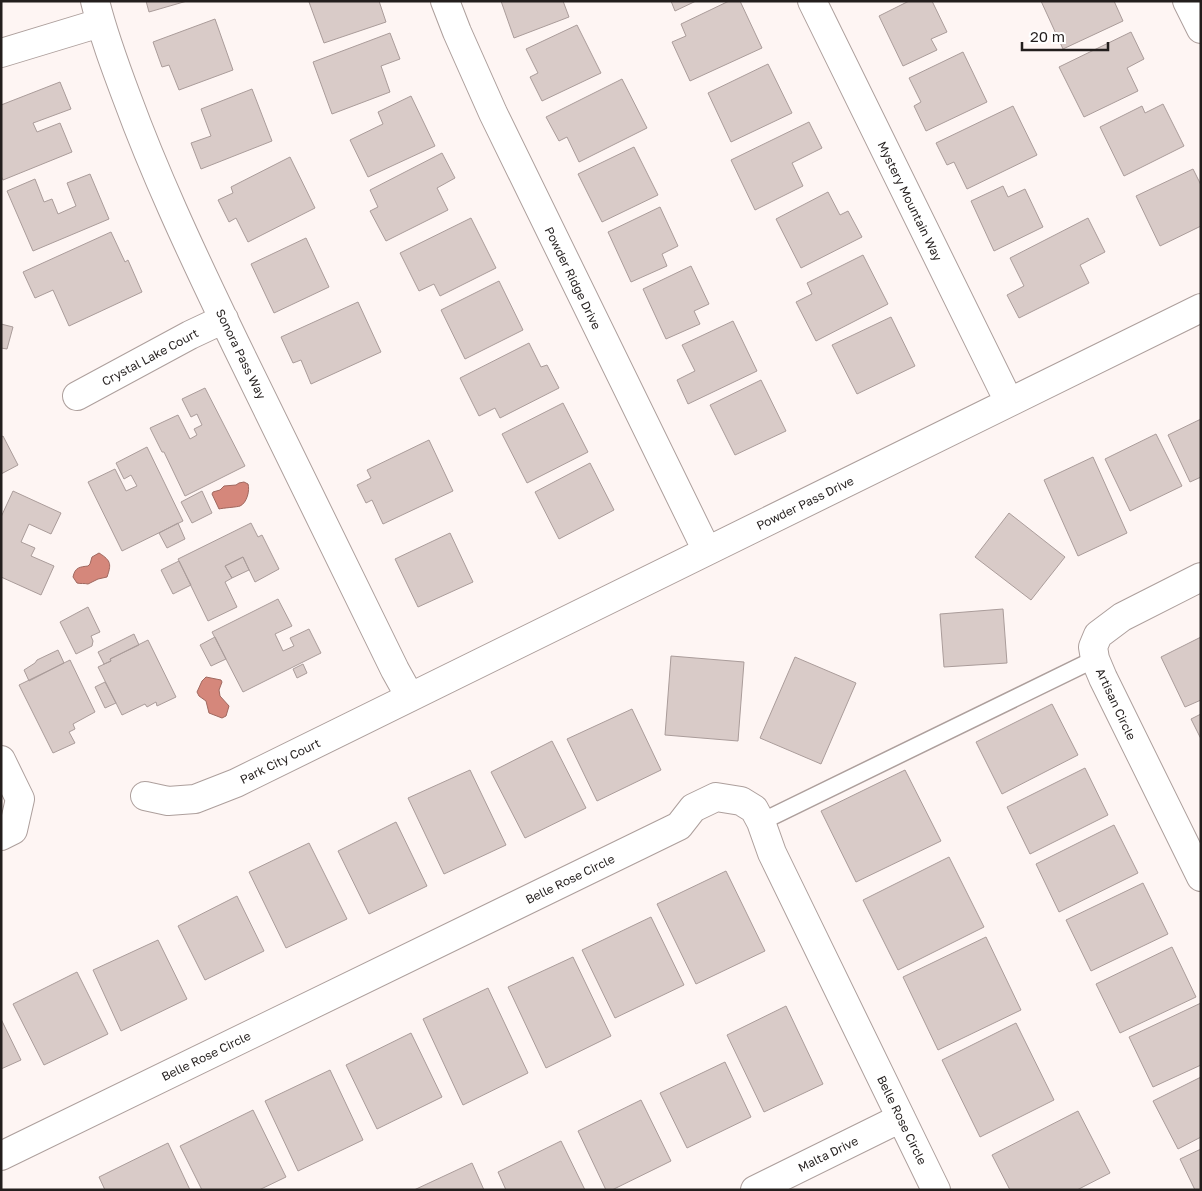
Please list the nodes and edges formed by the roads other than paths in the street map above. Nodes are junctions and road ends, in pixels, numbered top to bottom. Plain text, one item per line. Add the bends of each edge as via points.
1 (445, 1) edge
2 (812, 1) edge
3 (1187, 1) edge
4 (98, 12) edge
5 (1201, 29) edge
6 (1, 52) edge
7 (1201, 308) edge
8 (224, 319) junction
9 (77, 396) dead end
10 (1009, 402) junction
11 (708, 551) junction
12 (1201, 577) edge
13 (1095, 658) junction
14 (410, 697) junction
15 (1, 760) edge
16 (145, 796) dead end
17 (761, 822) junction
18 (1, 836) edge
19 (1201, 877) edge
20 (901, 1118) junction
21 (1, 1156) edge
22 (755, 1190) edge
23 (936, 1190) edge

1 - 11 street, Powder Ridge Drive via 493,113
2 - 10 street, Mystery Mountain Way
3 - 5 street
4 - 6 street
4 - 8 street, Sonora Pass Way via 144,146
7 - 10 street, Powder Pass Drive
8 - 9 street, Crystal Lake Court
8 - 14 street, Sonora Pass Way
10 - 11 street, Powder Pass Drive
11 - 14 street, Powder Pass Drive
12 - 13 street, Artisan Circle via 1122,617 1098,635 1093,647
13 - 17 lane
13 - 19 street, Artisan Circle
14 - 16 street, Park City Court via 236,783 195,798 168,801
15 - 18 street via 20,799 13,830
17 - 20 street, Belle Rose Circle via 772,853
17 - 21 street, Belle Rose Circle via 754,809 741,801 716,797 693,808 679,826
20 - 22 street, Malta Drive
20 - 23 street, Belle Rose Circle

